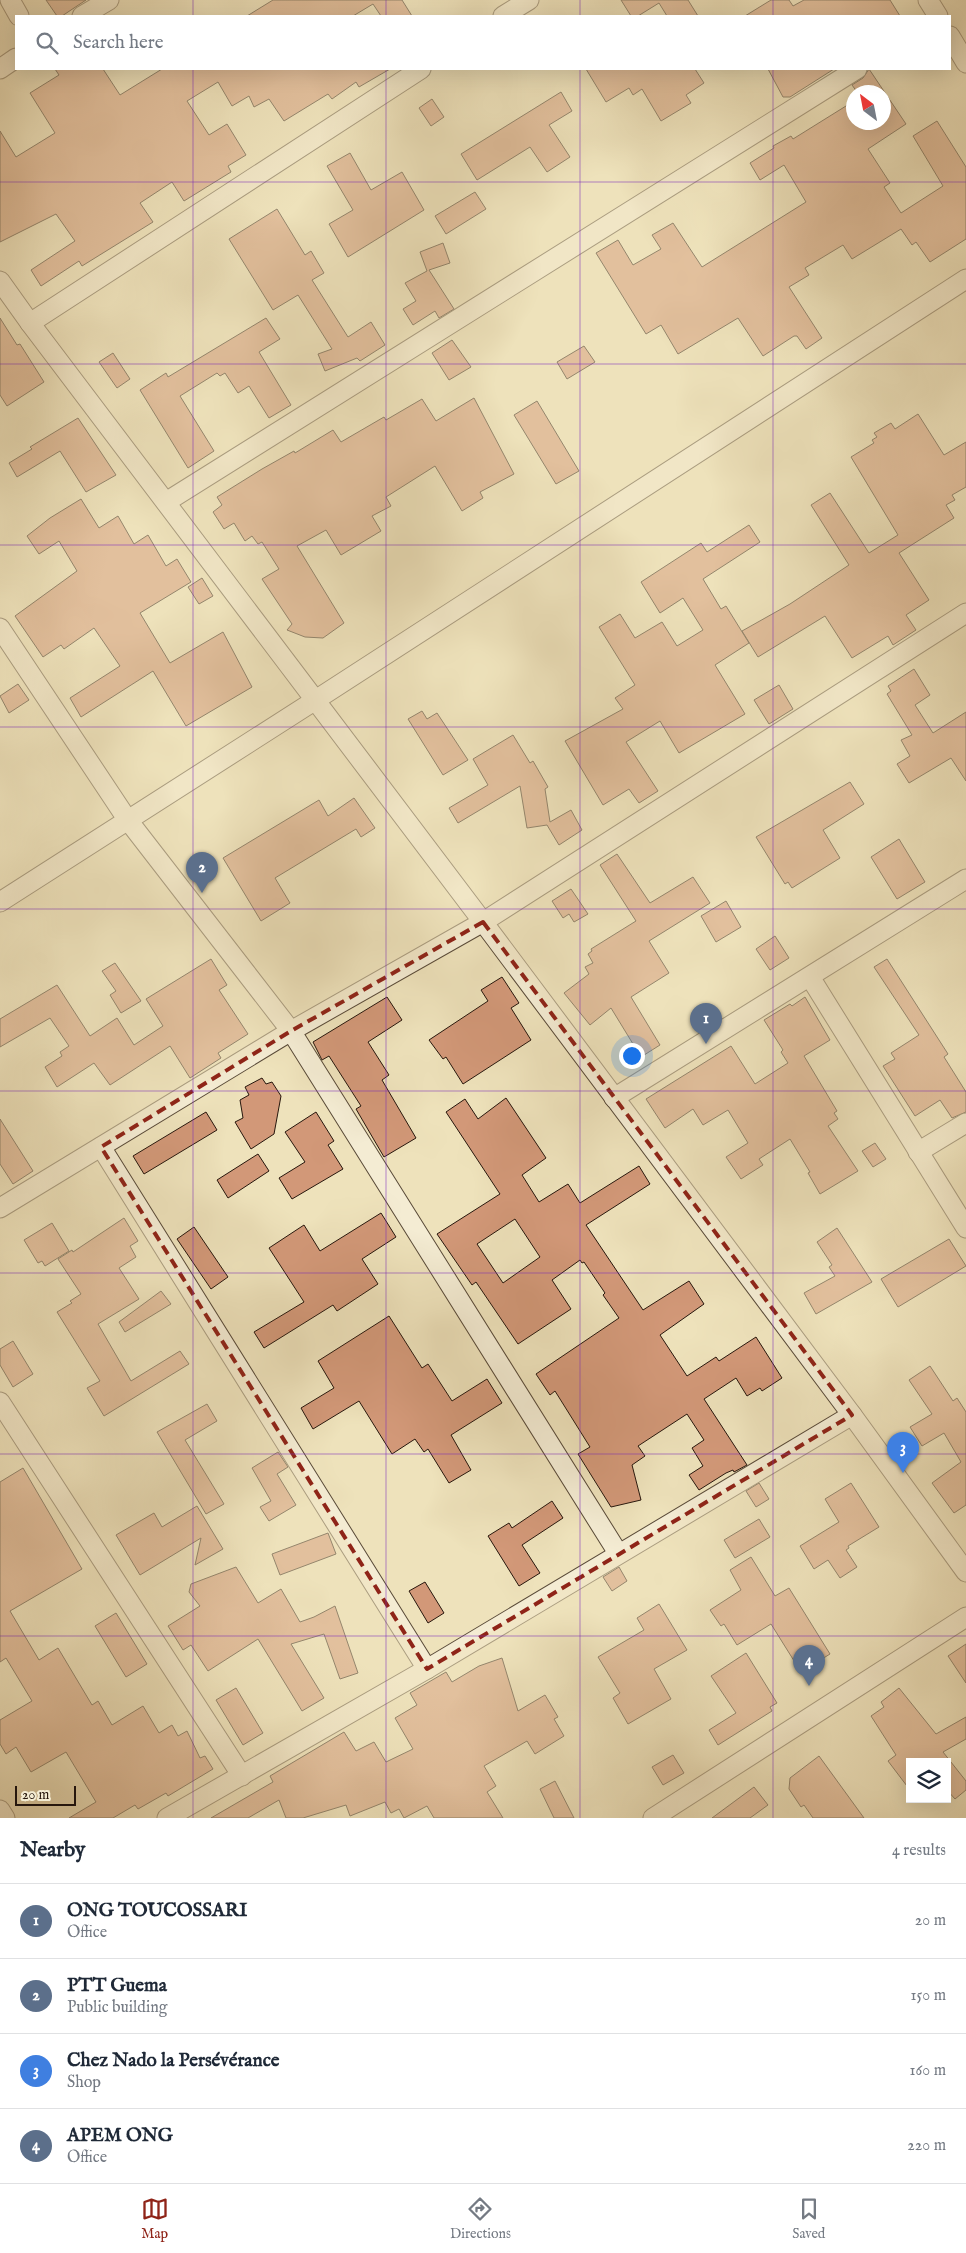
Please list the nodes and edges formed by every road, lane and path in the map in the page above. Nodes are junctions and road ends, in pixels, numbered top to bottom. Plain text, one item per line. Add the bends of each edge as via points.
1 (10, 0) edge
2 (109, 0) edge
3 (528, 0) edge
4 (928, 0) edge
5 (18, 15) edge
6 (84, 15) edge
7 (505, 15) edge
8 (937, 15) edge
9 (951, 38) edge
10 (15, 59) edge
11 (966, 63) edge
12 (0, 69) edge
13 (419, 70) edge
14 (855, 70) edge
15 (966, 279) edge
16 (0, 281) edge
17 (30, 323) junction
18 (166, 502) junction
19 (966, 613) edge
20 (0, 628) edge
21 (314, 701) junction
22 (127, 819) junction
23 (966, 879) edge
24 (0, 902) edge
25 (483, 922) junction
26 (810, 977) junction
27 (291, 1031) junction
28 (614, 1098) junction
29 (966, 1123) edge
30 (101, 1147) junction
31 (918, 1152) junction
32 (0, 1208) edge
33 (966, 1228) edge
34 (0, 1402) edge
35 (852, 1415) junction
36 (618, 1553) junction
37 (966, 1572) edge
38 (966, 1617) edge
39 (427, 1669) junction
40 (242, 1776) junction
41 (0, 1810) edge
42 (665, 1815) edge
43 (5, 1818) edge
44 (167, 1818) edge

1 - 5 street
2 - 6 street
3 - 7 street
4 - 8 street
9 - 11 street
10 - 12 street
13 - 17 street
14 - 18 street
15 - 21 street
16 - 17 street
17 - 18 street
18 - 21 street
19 - 25 street
20 - 22 street
21 - 22 street
21 - 25 street
22 - 24 street
22 - 27 street
23 - 26 street
25 - 27 street
25 - 28 street
26 - 28 street
26 - 31 street
27 - 30 street
27 - 36 street
28 - 35 street
29 - 31 street
30 - 32 street
30 - 39 street
31 - 33 street
34 - 40 street
35 - 36 street
35 - 37 street
36 - 39 street
38 - 42 street
39 - 40 street
40 - 44 street
41 - 43 street

